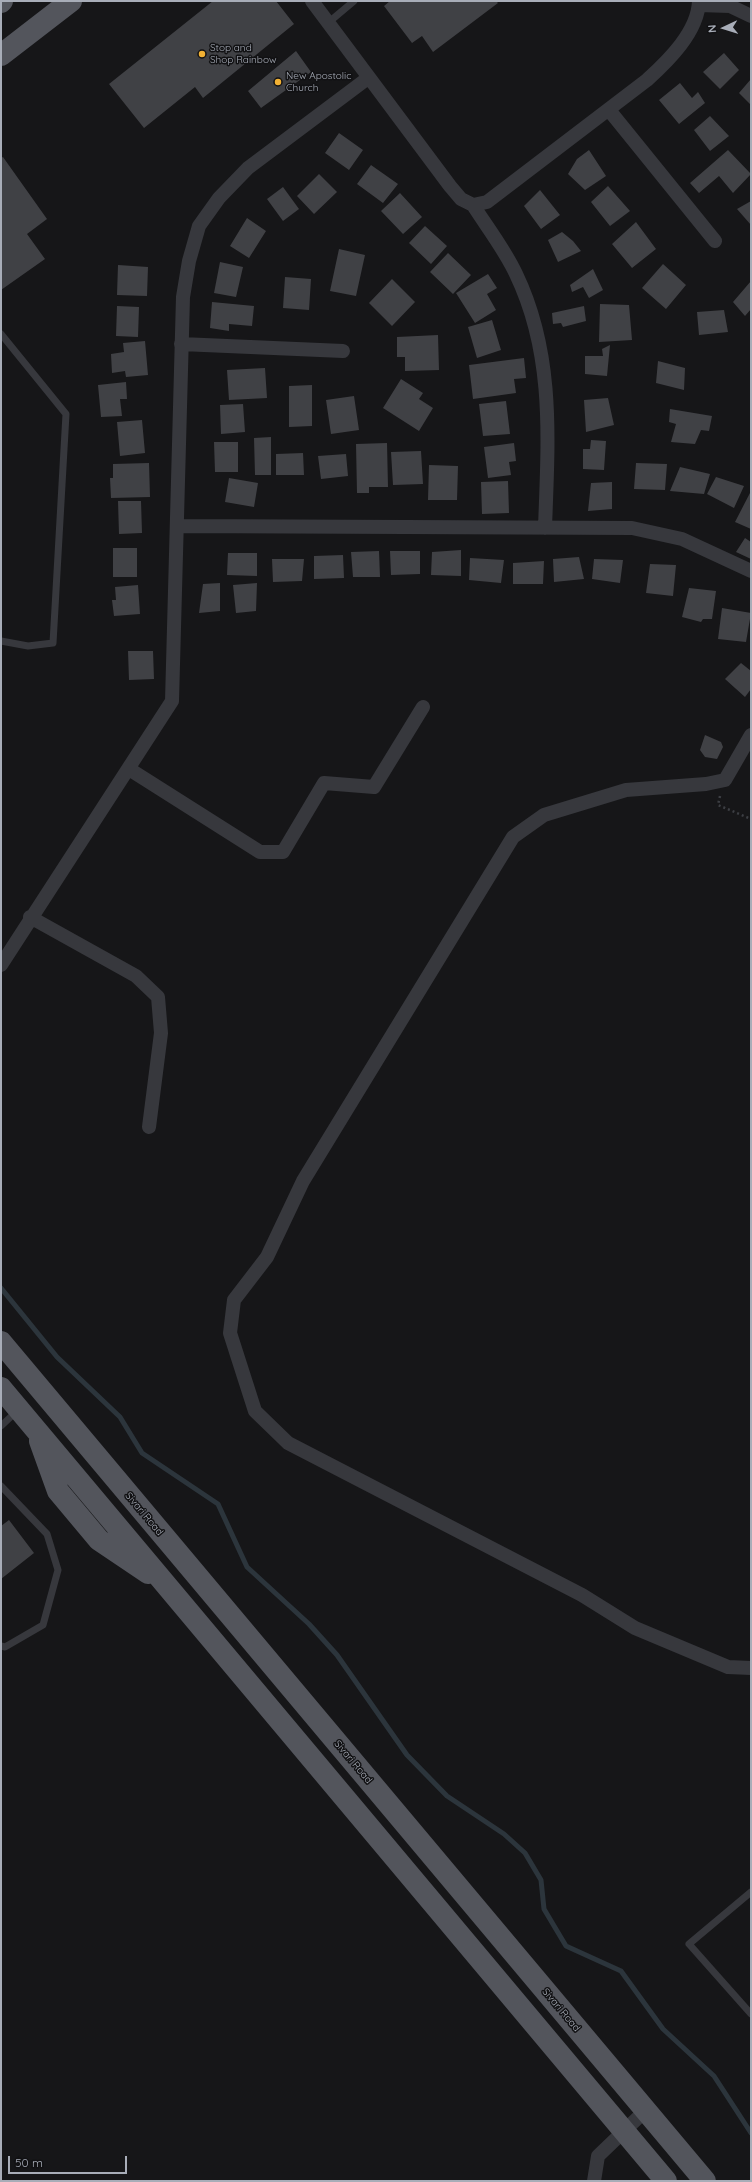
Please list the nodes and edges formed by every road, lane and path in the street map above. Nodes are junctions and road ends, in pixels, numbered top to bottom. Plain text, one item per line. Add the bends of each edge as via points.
1 (312, 1) edge
2 (354, 1) edge
3 (699, 3) edge
4 (60, 4) edge
5 (751, 16) edge
6 (329, 22) junction
7 (1, 55) edge
8 (368, 78) junction
9 (609, 110) junction
10 (472, 205) junction
11 (715, 241) dead end
12 (1, 334) edge
13 (181, 344) junction
14 (343, 352) dead end
15 (178, 526) junction
16 (545, 528) junction
17 (751, 571) edge
18 (1, 641) edge
19 (423, 707) dead end
20 (751, 735) edge
21 (128, 769) junction
22 (725, 780) junction
23 (751, 819) edge
24 (30, 917) junction
25 (1, 965) edge
26 (149, 1127) dead end
27 (1, 1342) edge
28 (1, 1388) edge
29 (19, 1409) junction
30 (1, 1426) edge
31 (1, 1486) edge
32 (1, 1646) edge
33 (751, 1668) edge
34 (751, 1892) edge
35 (751, 2014) edge
36 (646, 2110) junction
37 (624, 2130) junction
38 (594, 2181) edge
39 (666, 2181) edge
40 (706, 2181) edge

1 - 6 street
2 - 6 lane
3 - 5 street via 730,6
3 - 9 street via 691,28 663,65
4 - 7 main road
6 - 8 street
8 - 10 street via 450,186 461,199
8 - 13 street via 248,168 219,198 199,226 189,261 183,297
9 - 10 street via 487,202
9 - 11 street
10 - 16 street via 516,273 530,305 542,348 548,417
12 - 18 lane via 66,414 53,643 28,646
13 - 14 street
13 - 15 street
15 - 16 street
15 - 21 street via 172,701
16 - 17 street via 632,528 682,539
19 - 21 street via 374,787 324,783 283,852 260,852
20 - 22 street
21 - 24 street
22 - 23 path via 718,805
22 - 33 street via 706,784 626,790 544,815 513,837 303,1181 267,1258 234,1300 230,1333 255,1411 288,1443 582,1595 636,1628 728,1667
24 - 25 street
24 - 26 street via 136,976 158,997 161,1033
27 - 36 main road, Sivari Road
28 - 29 main road
29 - 30 lane
29 - 37 main road
31 - 32 lane via 47,1534 58,1570 43,1625 5,1647
34 - 35 lane via 689,1944
36 - 37 street
36 - 40 main road, Sivari Road
37 - 38 street via 598,2156
37 - 39 main road

